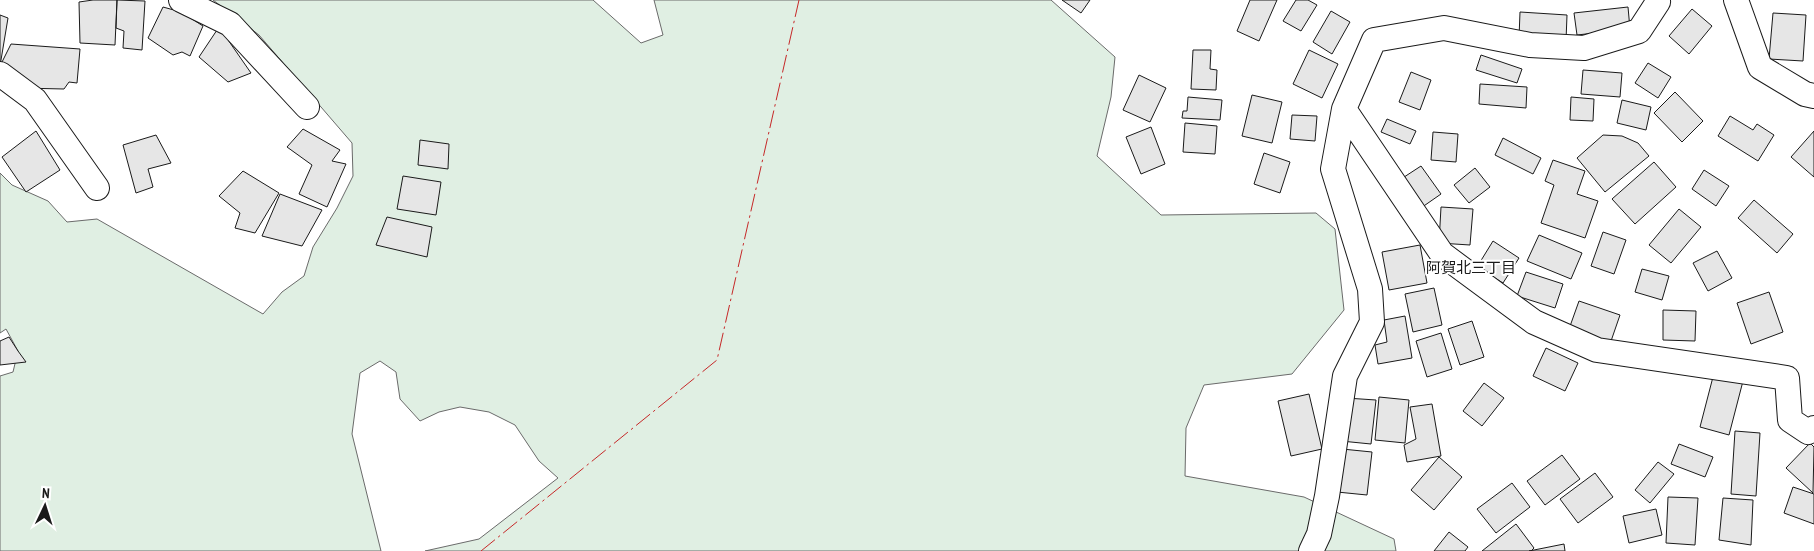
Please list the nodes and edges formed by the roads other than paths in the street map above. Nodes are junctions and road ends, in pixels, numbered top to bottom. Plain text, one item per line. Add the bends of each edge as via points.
1 (181, 0) edge
2 (1657, 0) edge
3 (1736, 0) edge
4 (0, 74) edge
5 (1814, 96) edge
6 (307, 107) dead end
7 (1344, 109) junction
8 (97, 188) dead end
9 (1814, 428) edge
10 (1311, 551) edge

1 - 6 street via 230,24
2 - 7 street via 1639,31 1584,48 1530,45 1444,28 1374,40
3 - 5 street via 1760,67
4 - 8 street via 35,100
7 - 9 street via 1442,254 1534,322 1597,350 1787,378 1790,420 1808,432
7 - 10 street via 1333,169 1370,289 1372,322 1345,376 1327,496 1319,534

